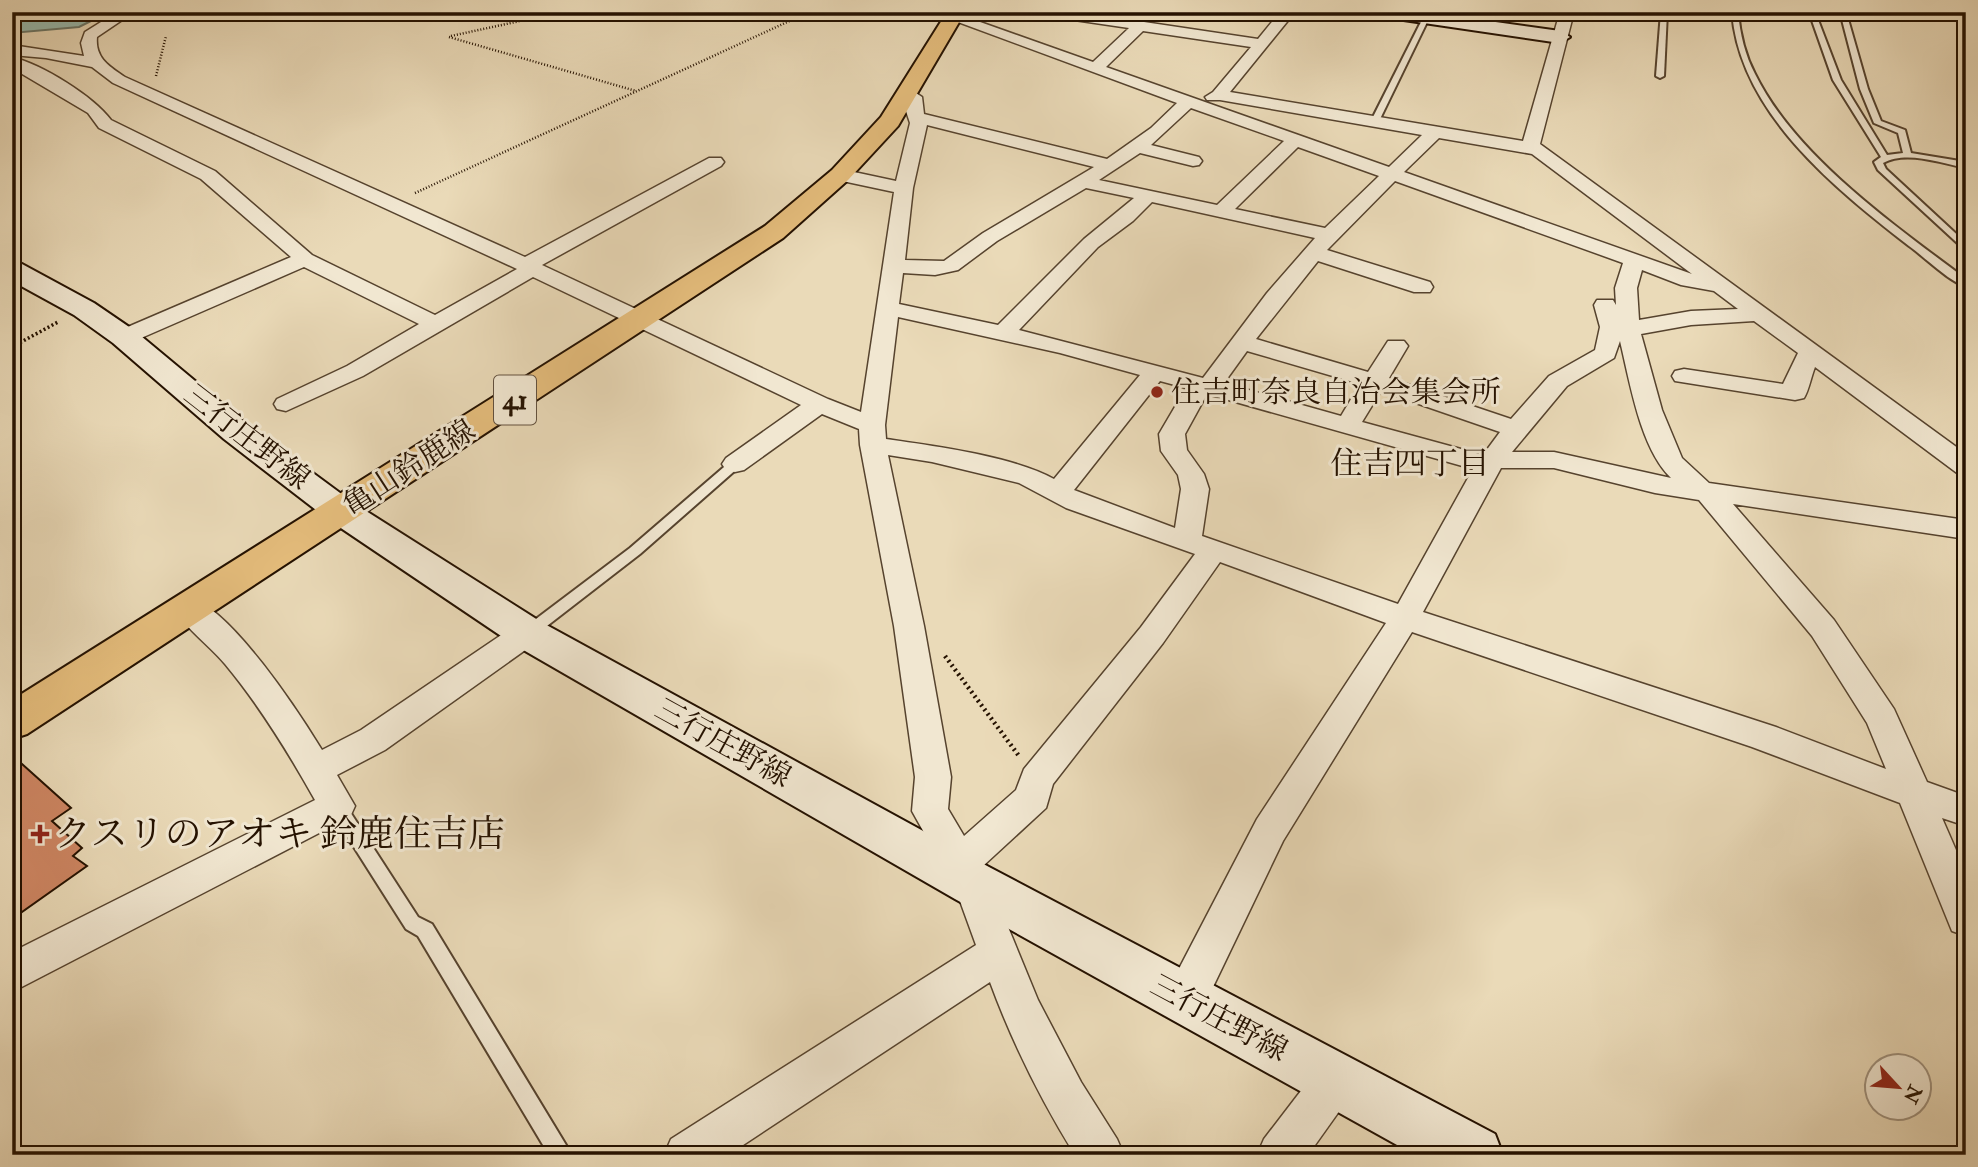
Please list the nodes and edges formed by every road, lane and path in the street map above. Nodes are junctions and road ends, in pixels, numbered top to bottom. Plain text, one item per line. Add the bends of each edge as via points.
1 (127, 12) edge
2 (545, 12) edge
3 (809, 12) edge
4 (1047, 12) edge
5 (1288, 12) edge
6 (1383, 12) edge
7 (1567, 12) edge
8 (1664, 12) edge
9 (1735, 12) edge
10 (1812, 12) edge
11 (1843, 12) edge
12 (949, 13) edge
13 (1451, 17) edge
14 (1426, 18) junction
15 (1140, 26) junction
16 (166, 36) dead end
17 (1560, 37) junction
18 (1263, 44) junction
19 (12, 50) edge
20 (60, 55) junction
21 (12, 62) edge
22 (96, 63) junction
23 (1097, 67) junction
24 (31, 70) junction
25 (1660, 76) dead end
26 (637, 91) junction
27 (152, 93) junction
28 (1219, 95) junction
29 (1192, 102) junction
30 (912, 106) junction
31 (1375, 121) junction
32 (1436, 131) junction
33 (1296, 139) junction
34 (1137, 147) junction
35 (1530, 148) junction
36 (1884, 156) junction
37 (1908, 156) junction
38 (1194, 161) dead end
39 (715, 162) dead end
40 (1966, 165) edge
41 (1111, 166) junction
42 (1392, 173) junction
43 (841, 175) junction
44 (1085, 182) junction
45 (904, 188) junction
46 (1147, 196) junction
47 (392, 204) junction
48 (1222, 211) junction
49 (1329, 235) junction
50 (1966, 248) edge
51 (1314, 253) junction
52 (305, 259) junction
53 (1634, 260) junction
54 (895, 266) junction
55 (528, 267) junction
56 (12, 270) edge
57 (1966, 284) edge
58 (1719, 285) junction
59 (1422, 287) dead end
60 (888, 308) junction
61 (84, 309) junction
62 (1759, 314) junction
63 (640, 320) junction
64 (1615, 320) junction
65 (436, 324) junction
66 (1004, 331) junction
67 (124, 337) junction
68 (1243, 343) junction
69 (1396, 346) dead end
70 (12, 347) edge
71 (1810, 352) junction
72 (1154, 373) junction
73 (1684, 376) dead end
74 (1375, 381) junction
75 (1205, 385) junction
76 (286, 404) dead end
77 (819, 404) junction
78 (1348, 424) junction
79 (1516, 429) junction
80 (872, 435) junction
81 (1491, 463) junction
82 (735, 464) joint
83 (1966, 467) edge
84 (1058, 492) junction
85 (1704, 492) junction
86 (342, 512) junction
87 (1966, 530) edge
88 (1200, 547) junction
89 (189, 608) junction
90 (1405, 618) junction
91 (909, 626) junction
92 (527, 633) junction
93 (12, 722) edge
94 (316, 769) junction
95 (1035, 779) junction
96 (1913, 792) junction
97 (337, 806) junction
98 (1966, 811) edge
99 (966, 873) junction
100 (1966, 918) edge
101 (999, 953) junction
102 (12, 973) edge
103 (1185, 1000) junction
104 (1335, 1081) junction
105 (561, 1155) edge
106 (687, 1155) edge
107 (1101, 1155) edge
108 (1280, 1155) edge
109 (1474, 1155) edge

1 - 22 street via 90,35 88,51
2 - 26 path via 449,37
3 - 26 path
4 - 15 street
5 - 18 street
6 - 14 main road
7 - 17 street
8 - 25 lane
9 - 57 lane via 1745,60 1782,125 1889,226
10 - 36 lane via 1837,80
11 - 37 lane via 1878,123 1902,132
12 - 23 street
12 - 30 main road, 亀山鈴鹿線 / 41
13 - 14 main road
13 - 17 main road
14 - 31 lane
15 - 18 street
15 - 23 street
16 - 27 path
17 - 35 street
18 - 28 street
19 - 20 street
20 - 22 street
20 - 24 street via 55,63
21 - 24 street
22 - 27 street via 119,80
23 - 29 street
24 - 52 street via 94,109 105,124 208,176
26 - 47 path
27 - 47 street
28 - 29 street
28 - 31 street
29 - 33 street
29 - 34 street
30 - 41 street
30 - 43 main road, 亀山鈴鹿線 / 41 via 890,121
30 - 45 street via 919,123
31 - 32 street
32 - 35 street
32 - 42 street
33 - 42 street
33 - 48 street
34 - 38 street
34 - 41 street
35 - 58 street
36 - 37 lane
36 - 50 lane via 1878,162 1882,170
37 - 40 lane
39 - 55 street
41 - 44 street
42 - 49 street
42 - 53 street
43 - 45 street
43 - 63 main road, 亀山鈴鹿線 / 41 via 774,232
44 - 46 street
44 - 54 street via 990,237 951,266
45 - 54 street
46 - 48 street
46 - 66 street via 1091,243
47 - 55 street
48 - 49 street
49 - 51 street
51 - 59 street
51 - 68 street
52 - 65 street
52 - 67 street
53 - 58 street via 1689,280
53 - 64 street
54 - 60 street
55 - 63 street
55 - 65 street
56 - 61 main road, 三行庄野線
58 - 62 street
60 - 66 street
60 - 80 street
61 - 67 main road, 三行庄野線
61 - 70 path
62 - 64 street
62 - 71 street
63 - 77 street
63 - 86 main road, 亀山鈴鹿線 / 41
64 - 79 street via 1606,353 1558,381
64 - 85 street via 1670,462
65 - 76 street
66 - 72 street
67 - 86 main road, 三行庄野線 via 236,432
68 - 74 street
68 - 75 street
69 - 74 street
71 - 73 street via 1795,393
71 - 83 street
72 - 75 street
72 - 84 street
74 - 78 street
74 - 79 street
75 - 78 street
75 - 88 street via 1172,434 1174,451 1191,474 1195,489
77 - 80 street
77 - 82 street
78 - 81 street
79 - 81 street
80 - 84 street via 1028,476
80 - 91 street
81 - 85 street via 1554,460
81 - 90 street
82 - 92 lane via 635,551
84 - 88 street
85 - 87 street
85 - 96 street via 1823,628 1882,718
86 - 89 main road, 亀山鈴鹿線 / 41
86 - 92 main road, 三行庄野線
88 - 90 street
88 - 95 street via 1152,635
89 - 93 main road, 亀山鈴鹿線 / 41
89 - 94 street via 219,634 271,697
90 - 96 street via 1764,737
90 - 103 street via 1270,830
91 - 95 path via 926,629
91 - 99 street via 933,777 930,811
92 - 94 street via 373,740
92 - 99 main road, 三行庄野線
94 - 97 street
95 - 99 street via 1033,797
96 - 98 street
96 - 100 street
97 - 102 street
97 - 105 lane via 412,923 425,930
99 - 101 street
99 - 103 main road, 三行庄野線
101 - 106 street
101 - 107 street via 1022,1012 1065,1098
103 - 104 main road, 三行庄野線
104 - 108 street
104 - 109 main road, 三行庄野線

